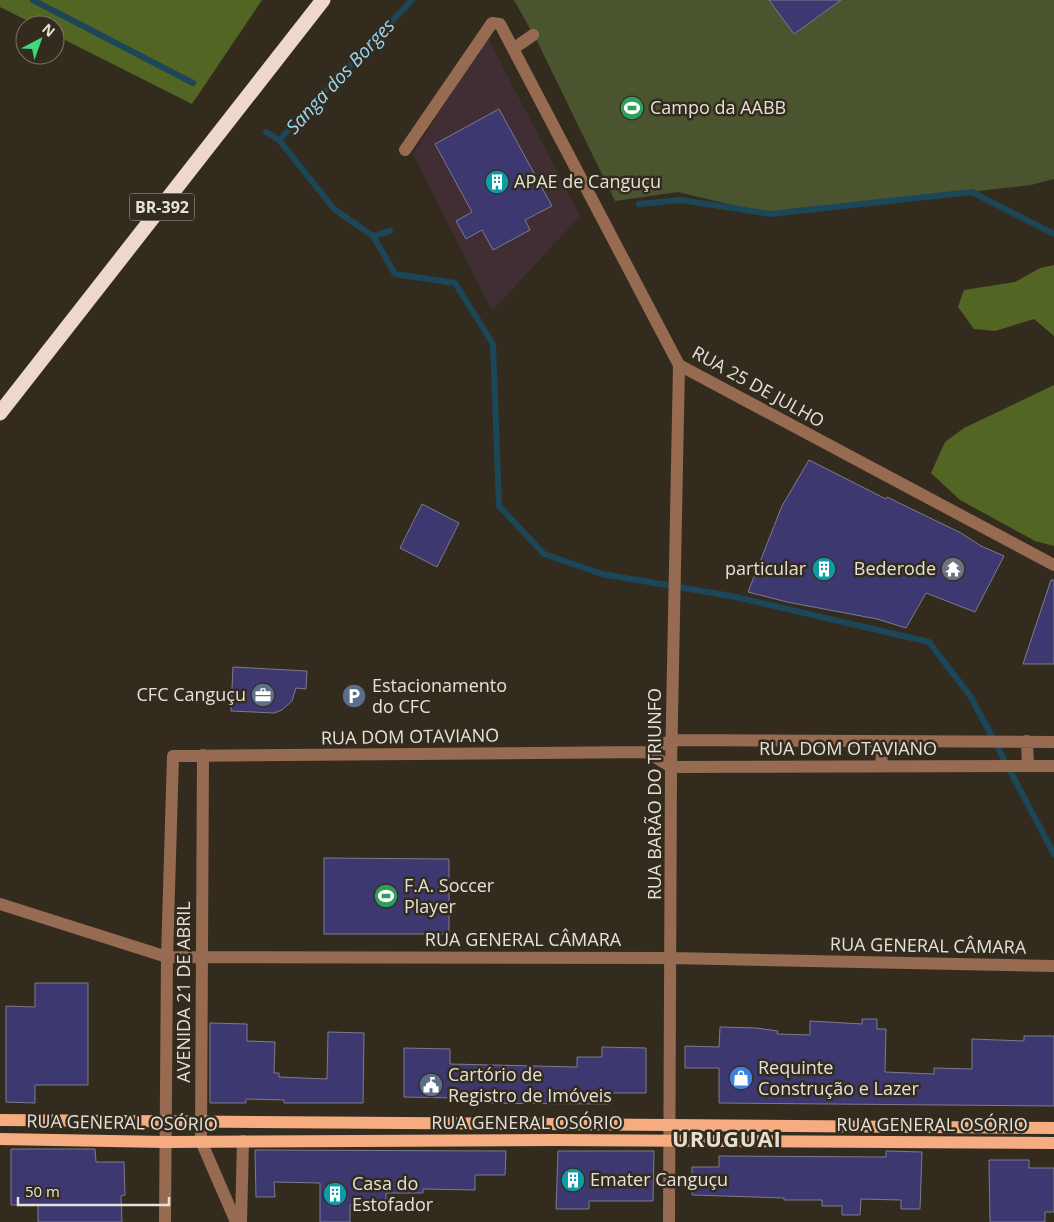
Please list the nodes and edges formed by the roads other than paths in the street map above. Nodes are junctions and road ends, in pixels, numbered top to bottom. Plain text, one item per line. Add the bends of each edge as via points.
1 (323, 0) edge
2 (533, 34) dead end
3 (513, 50) junction
4 (405, 150) dead end
5 (679, 366) junction
6 (0, 413) edge
7 (1054, 565) edge
8 (672, 740) junction
9 (883, 741) junction
10 (1028, 742) junction
11 (1054, 742) edge
12 (647, 752) junction
13 (203, 755) junction
14 (173, 756) joint
15 (881, 766) junction
16 (1028, 766) junction
17 (1054, 766) edge
18 (671, 767) junction
19 (0, 904) edge
20 (167, 957) junction
21 (202, 958) junction
22 (672, 958) junction
23 (1054, 966) edge
24 (0, 1120) edge
25 (164, 1122) junction
26 (201, 1122) junction
27 (669, 1125) junction
28 (1054, 1128) edge
29 (0, 1139) edge
30 (669, 1140) junction
31 (201, 1141) junction
32 (165, 1142) junction
33 (243, 1142) junction
34 (1054, 1143) edge
35 (165, 1222) edge
36 (236, 1222) edge
37 (241, 1222) edge
38 (669, 1222) edge

1 - 6 highway, BR-392
2 - 3 street
3 - 4 street, RUA 25 DE JULHO via 500,24 492,23
3 - 5 street, RUA 25 DE JULHO
5 - 7 street, RUA 25 DE JULHO
5 - 8 street, RUA BARÃO DO TRIUNFO
8 - 9 street, RUA DOM OTAVIANO
8 - 12 street, RUA DOM OTAVIANO
8 - 18 street, RUA BARÃO DO TRIUNFO
9 - 10 street, RUA DOM OTAVIANO
9 - 15 street
10 - 11 street, RUA DOM OTAVIANO
10 - 16 street
12 - 13 street, RUA DOM OTAVIANO
12 - 18 street
13 - 14 street, RUA DOM OTAVIANO
13 - 21 street, AVENIDA 21 DE ABRIL
14 - 20 street, AVENIDA 21 DE ABRIL
15 - 16 street, RUA DOM OTAVIANO
15 - 18 street, RUA DOM OTAVIANO
16 - 17 street, RUA DOM OTAVIANO
18 - 22 street, RUA BARÃO DO TRIUNFO
19 - 20 street, RUA GENERAL CÂMARA
20 - 21 street, RUA GENERAL CÂMARA
20 - 25 street, AVENIDA 21 DE ABRIL
21 - 22 street, RUA GENERAL CÂMARA
21 - 26 street, AVENIDA 21 DE ABRIL
22 - 23 street, RUA GENERAL CÂMARA
22 - 27 street, RUA BARÃO DO TRIUNFO
24 - 25 main road, RUA GENERAL OSÓRIO
25 - 26 main road, RUA GENERAL OSÓRIO
25 - 32 street, AVENIDA 21 DE ABRIL
26 - 27 main road, RUA GENERAL OSÓRIO
26 - 31 street, AVENIDA 21 DE ABRIL
27 - 28 main road, RUA GENERAL OSÓRIO
27 - 30 street, RUA BARÃO DO TRIUNFO
29 - 32 main road, RUA GENERAL OSÓRIO
30 - 33 main road, RUA GENERAL OSÓRIO
30 - 34 main road, RUA GENERAL OSÓRIO
30 - 38 street, RUA BARÃO DO TRIUNFO
31 - 32 main road, RUA GENERAL OSÓRIO
31 - 33 main road, RUA GENERAL OSÓRIO
31 - 36 street, AVENIDA 21 DE ABRIL
32 - 35 street, AVENIDA 21 DE ABRIL
33 - 37 street

